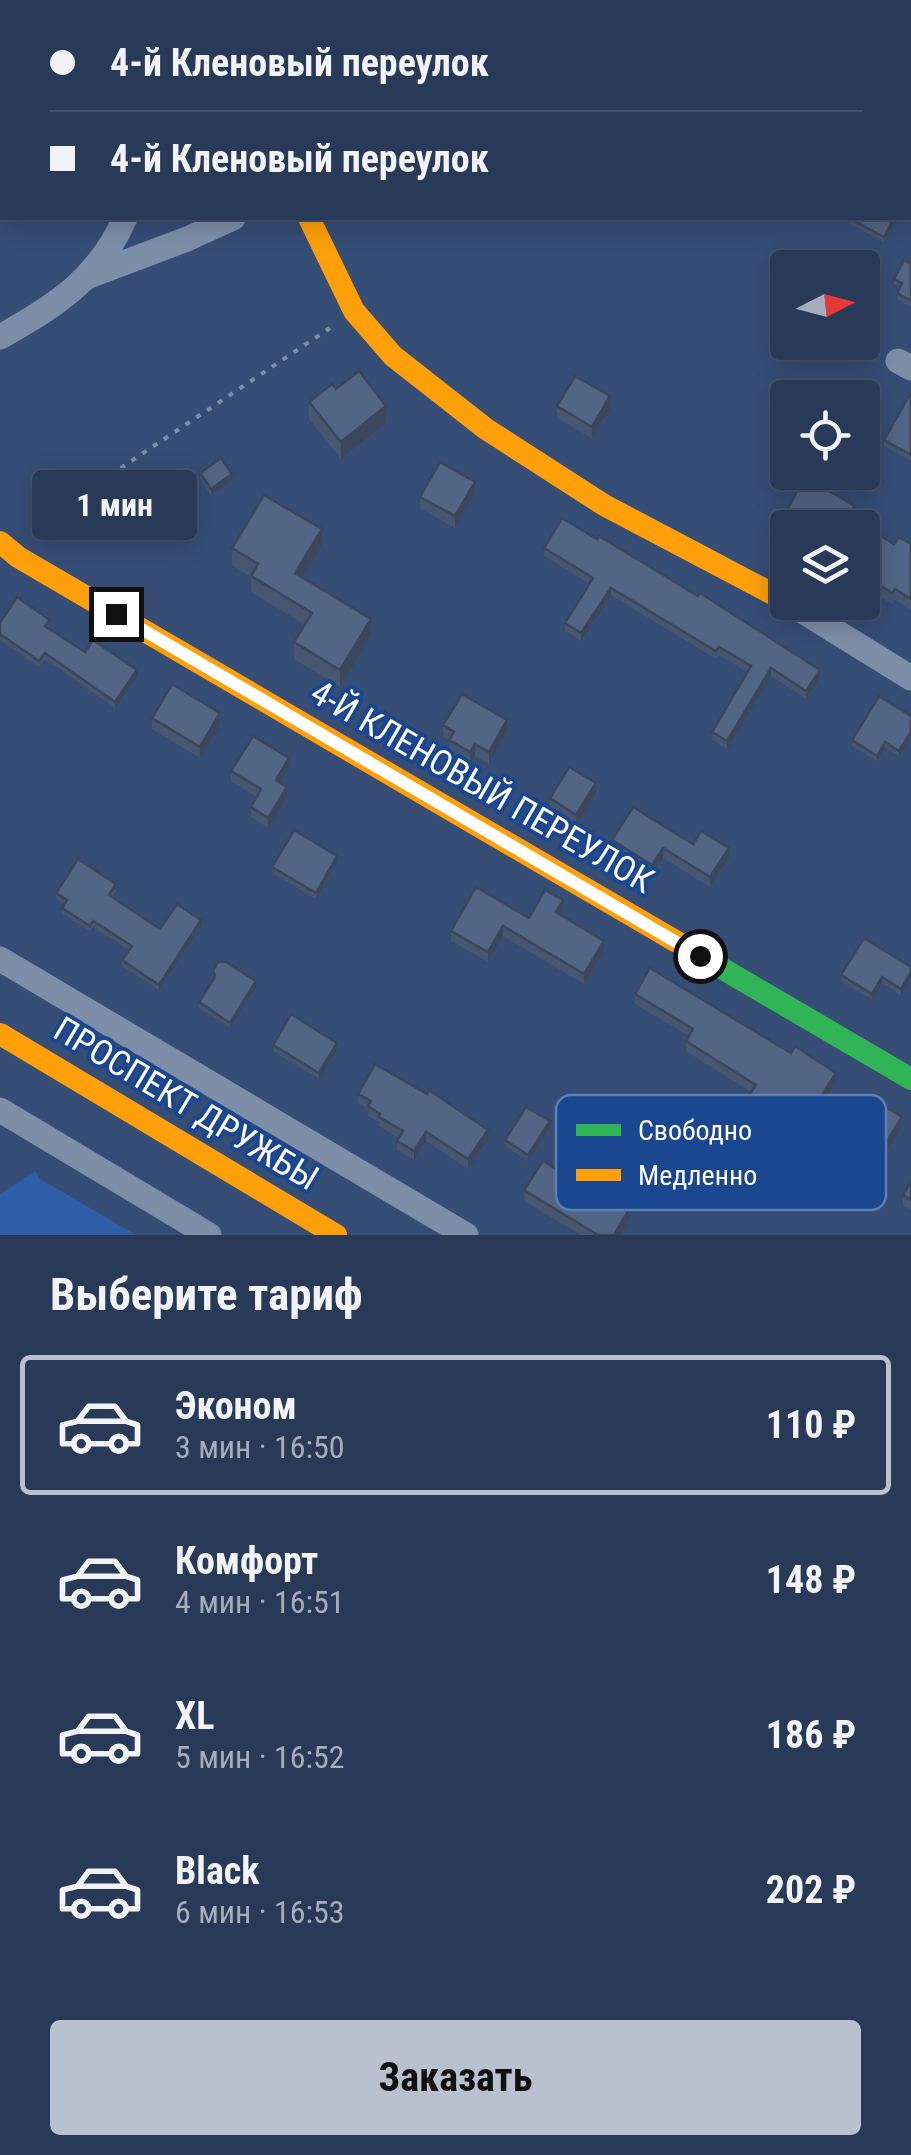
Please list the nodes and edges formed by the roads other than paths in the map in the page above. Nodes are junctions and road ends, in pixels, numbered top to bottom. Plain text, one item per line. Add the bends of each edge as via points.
1 (124, 220) edge
2 (228, 220) edge
3 (310, 220) edge
4 (88, 277) junction
5 (0, 336) edge
6 (6, 556) edge
7 (770, 593) edge
8 (817, 620) edge
9 (911, 678) edge
10 (0, 959) edge
11 (0, 1034) edge
12 (911, 1079) edge
13 (0, 1110) edge
14 (308, 1228) edge
15 (209, 1235) edge
16 (336, 1235) edge
17 (466, 1235) edge

1 - 4 street
2 - 4 street
3 - 7 street via 354,311 394,356 486,430 604,505
4 - 5 street via 54,307
6 - 12 street, 4-Й КЛЕНОВЫЙ ПЕРЕУЛОК
8 - 9 street
10 - 17 street
11 - 14 street, ПРОСПЕКТ ДРУЖБЫ
13 - 15 street
14 - 16 street, ПРОСПЕКТ ДРУЖБЫ

